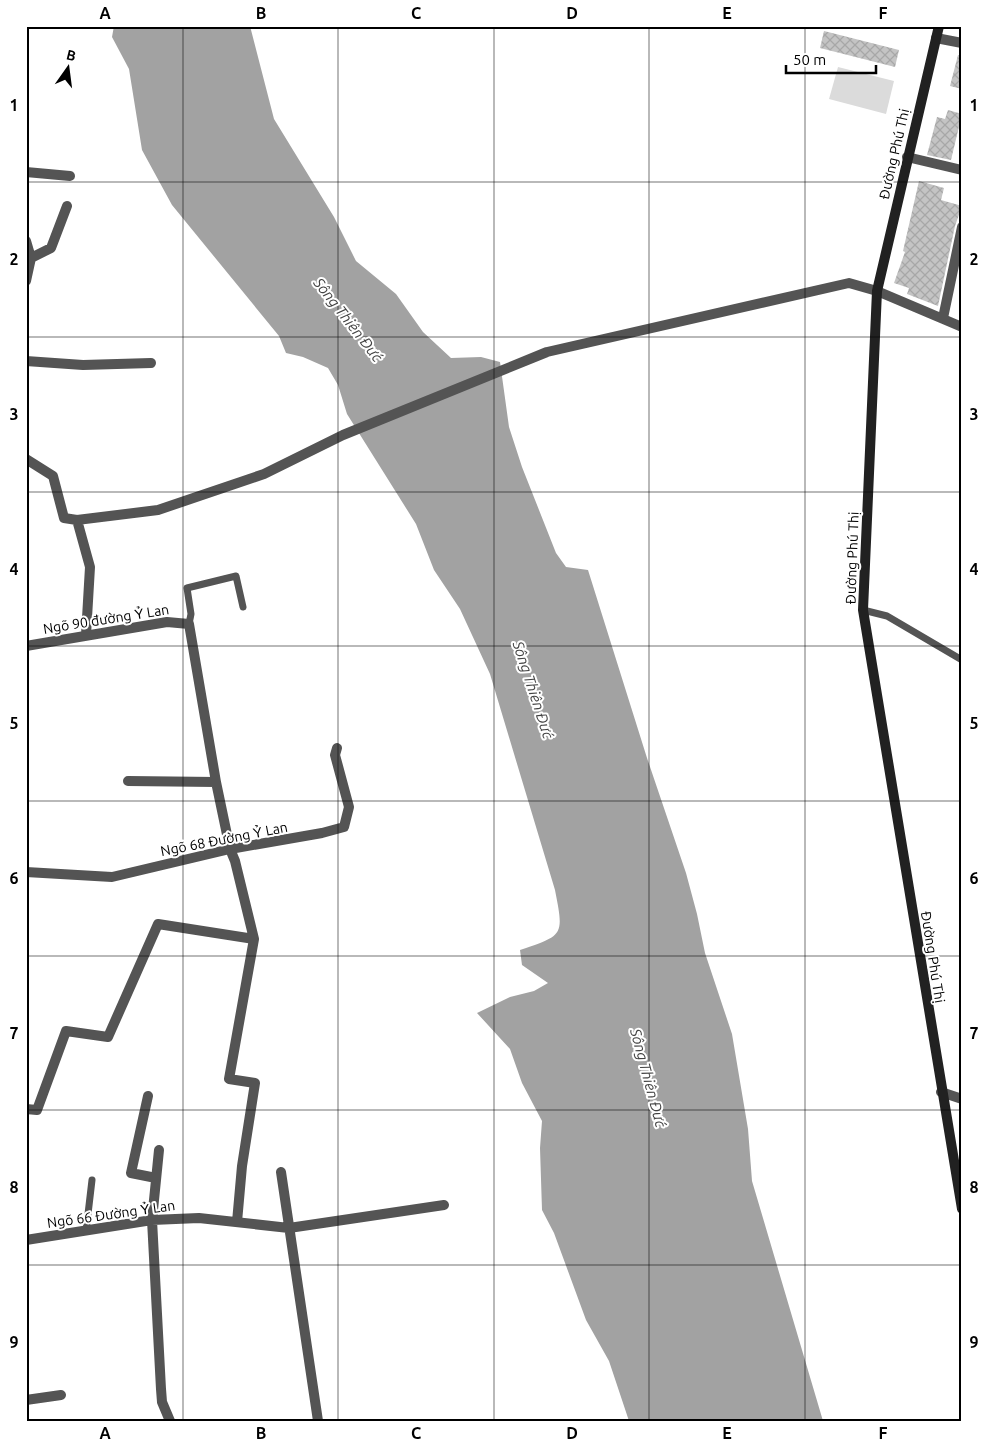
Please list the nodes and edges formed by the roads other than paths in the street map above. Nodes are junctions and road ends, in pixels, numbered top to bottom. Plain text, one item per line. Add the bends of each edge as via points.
1 (939, 26) edge
2 (936, 38) junction
3 (962, 43) edge
4 (907, 157) junction
5 (962, 170) edge
6 (26, 172) edge
7 (70, 176) dead end
8 (67, 206) dead end
9 (962, 227) edge
10 (26, 241) edge
11 (31, 258) junction
12 (957, 265) edge
13 (26, 281) edge
14 (877, 292) junction
15 (943, 318) junction
16 (962, 327) edge
17 (26, 360) edge
18 (151, 363) dead end
19 (26, 459) edge
20 (77, 520) junction
21 (243, 607) dead end
22 (864, 610) junction
23 (189, 624) junction
24 (86, 635) junction
25 (26, 646) edge
26 (962, 660) edge
27 (337, 748) dead end
28 (128, 781) dead end
29 (216, 782) junction
30 (230, 849) junction
31 (26, 872) edge
32 (254, 939) junction
33 (941, 1092) junction
34 (148, 1096) dead end
35 (962, 1099) edge
36 (26, 1109) edge
37 (159, 1150) dead end
38 (281, 1172) dead end
39 (156, 1178) junction
40 (92, 1180) dead end
41 (444, 1205) dead end
42 (962, 1209) edge
43 (152, 1220) junction
44 (237, 1222) junction
45 (290, 1228) junction
46 (86, 1231) junction
47 (26, 1240) edge
48 (61, 1395) dead end
49 (26, 1400) edge
50 (170, 1421) edge
51 (318, 1421) edge

1 - 2 street, Đường Phú Thị
2 - 3 street
2 - 4 street, Đường Phú Thị
4 - 5 street
4 - 14 street, Đường Phú Thị
6 - 7 street
8 - 11 street via 51,248
9 - 12 street
10 - 11 street
11 - 13 street
12 - 15 street
14 - 15 street
14 - 20 street via 849,284 825,288 547,352 343,435 264,474 158,510
14 - 22 street, Đường Phú Thị
15 - 16 street
17 - 18 street via 83,365
19 - 20 street via 53,476 64,518
20 - 24 street via 90,566
21 - 23 lane via 236,576 186,588 191,614
22 - 26 lane via 887,616
22 - 33 street, Đường Phú Thị
23 - 24 street, Ngõ 90 đường Ỷ Lan via 167,622
23 - 29 street
24 - 25 street, Ngõ 90 đường Ỷ Lan
27 - 30 street, Ngõ 68 Đường Ỷ Lan via 336,764 349,808 344,827 322,834
28 - 29 street
29 - 30 street
30 - 31 street, Ngõ 68 Đường Ỷ Lan via 112,877
30 - 32 street
32 - 36 street via 158,924 108,1037 66,1031 37,1110
32 - 44 street via 229,1079 255,1083
33 - 35 street
33 - 42 street, Đường Phú Thị
34 - 39 street via 131,1173
37 - 39 street
38 - 45 street
39 - 43 street
40 - 46 lane
41 - 45 street, Ngõ 66 Đường Ỷ Lan
43 - 44 street, Ngõ 66 Đường Ỷ Lan via 200,1218
43 - 46 street, Ngõ 66 Đường Ỷ Lan
43 - 50 street via 160,1389
44 - 45 street, Ngõ 66 Đường Ỷ Lan
45 - 51 street
46 - 47 street, Ngõ 66 Đường Ỷ Lan
48 - 49 street

